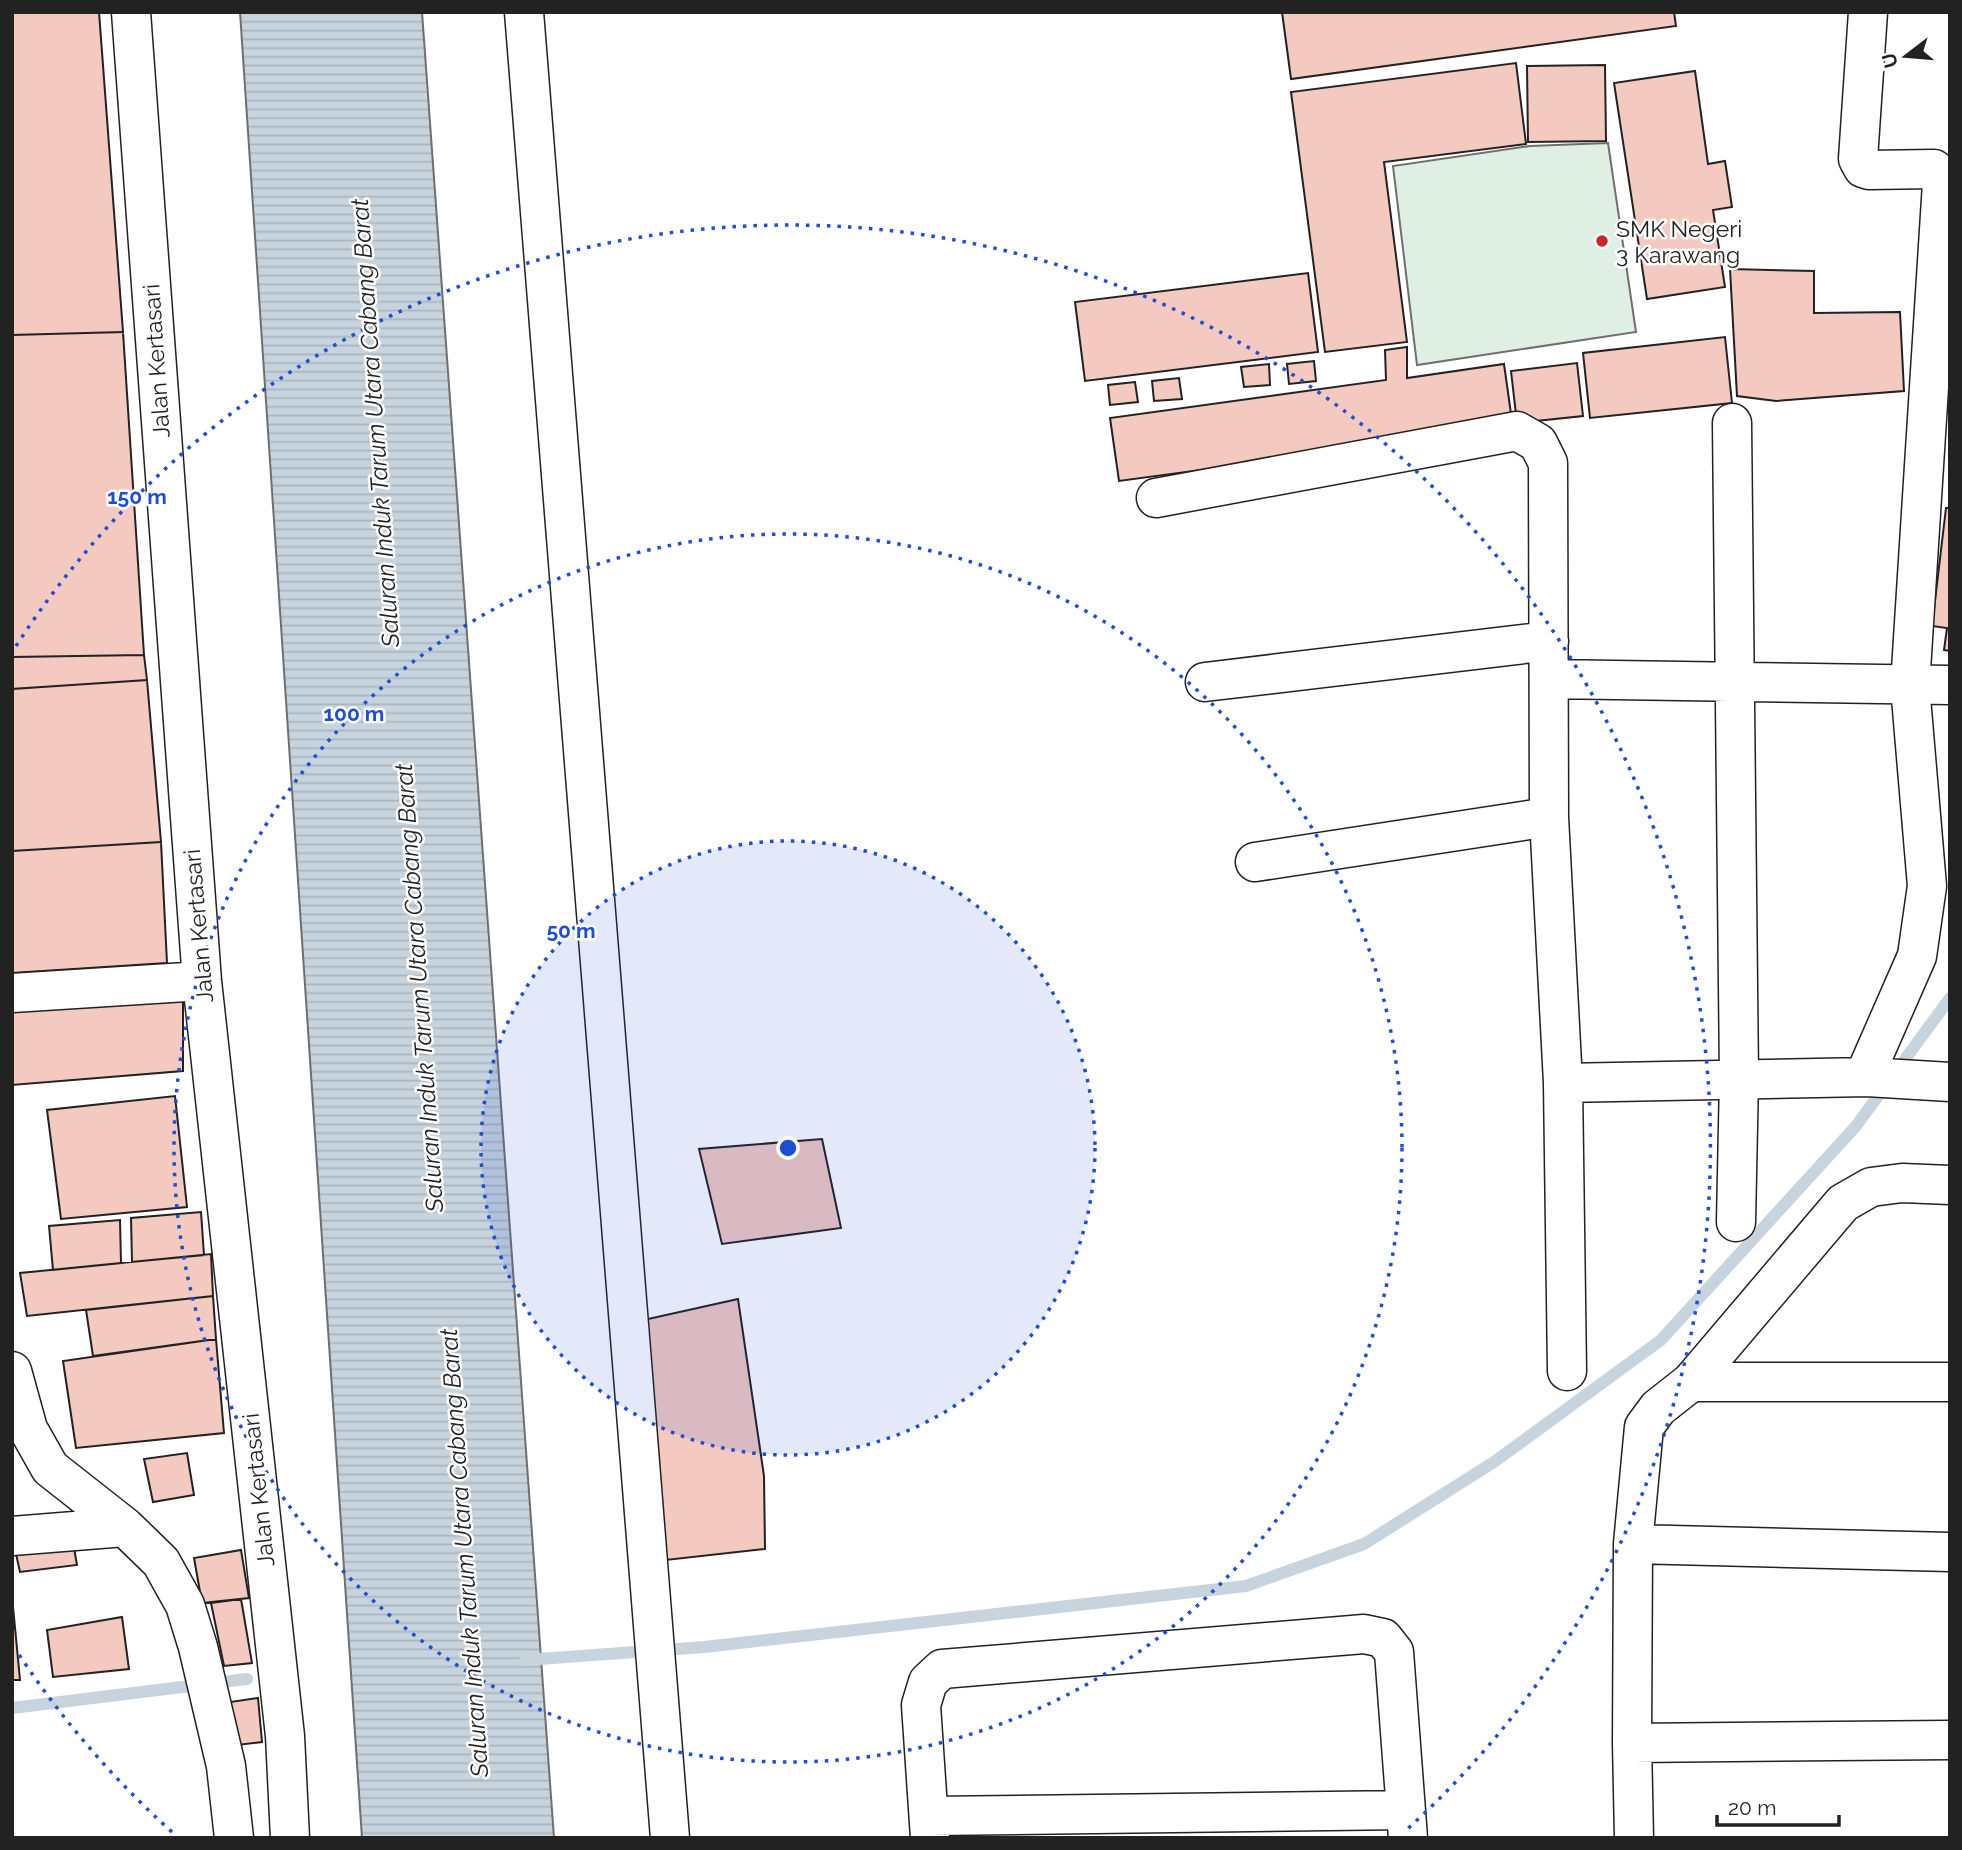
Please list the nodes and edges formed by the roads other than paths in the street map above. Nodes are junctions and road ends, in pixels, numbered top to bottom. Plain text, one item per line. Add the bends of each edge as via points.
1 (131, 12) edge
2 (524, 12) edge
3 (1868, 12) edge
4 (1944, 242) edge
5 (1732, 423) dead end
6 (1156, 498) dead end
7 (1549, 641) junction
8 (1549, 679) junction
9 (1734, 680) junction
10 (1205, 682) dead end
11 (1950, 685) edge
12 (1910, 686) junction
13 (1549, 817) junction
14 (1255, 862) dead end
15 (202, 981) junction
16 (12, 993) edge
17 (1865, 1077) junction
18 (1739, 1078) junction
19 (1936, 1081) edge
20 (1563, 1083) junction
21 (1950, 1185) edge
22 (1736, 1222) dead end
23 (12, 1371) edge
24 (1567, 1371) dead end
25 (1691, 1382) junction
26 (1950, 1382) edge
27 (125, 1527) junction
28 (12, 1536) edge
29 (1633, 1544) junction
30 (1950, 1552) edge
31 (1950, 1740) edge
32 (1632, 1743) junction
33 (1407, 1824) edge
34 (930, 1827) edge
35 (234, 1838) edge
36 (290, 1838) edge
37 (670, 1838) edge
38 (1634, 1838) edge

1 - 15 street, Jalan Kertasari
2 - 37 street
3 - 4 street via 1858,159 1869,170 1934,169 1942,183
4 - 12 street
5 - 9 street
6 - 7 street via 1517,431 1538,443 1548,463
7 - 8 street
7 - 10 street
8 - 9 street
8 - 13 street
9 - 12 street
9 - 18 street
11 - 12 street
12 - 17 street via 1927,886 1917,956
13 - 14 street
13 - 20 street
15 - 16 street
15 - 36 street, Jalan Kertasari via 285,1736
17 - 18 street
17 - 19 street
18 - 20 street
18 - 22 street
20 - 24 street
21 - 25 street via 1871,1187 1843,1203
23 - 27 street via 28,1429 50,1468
25 - 26 street
25 - 29 street via 1658,1408 1644,1427
27 - 28 street
27 - 35 street via 161,1562 185,1605 226,1766
29 - 30 street
29 - 32 street
31 - 32 street
32 - 38 street
33 - 34 street
33 - 34 street via 1394,1651 1383,1638 1364,1634 942,1669 928,1682 921,1705

